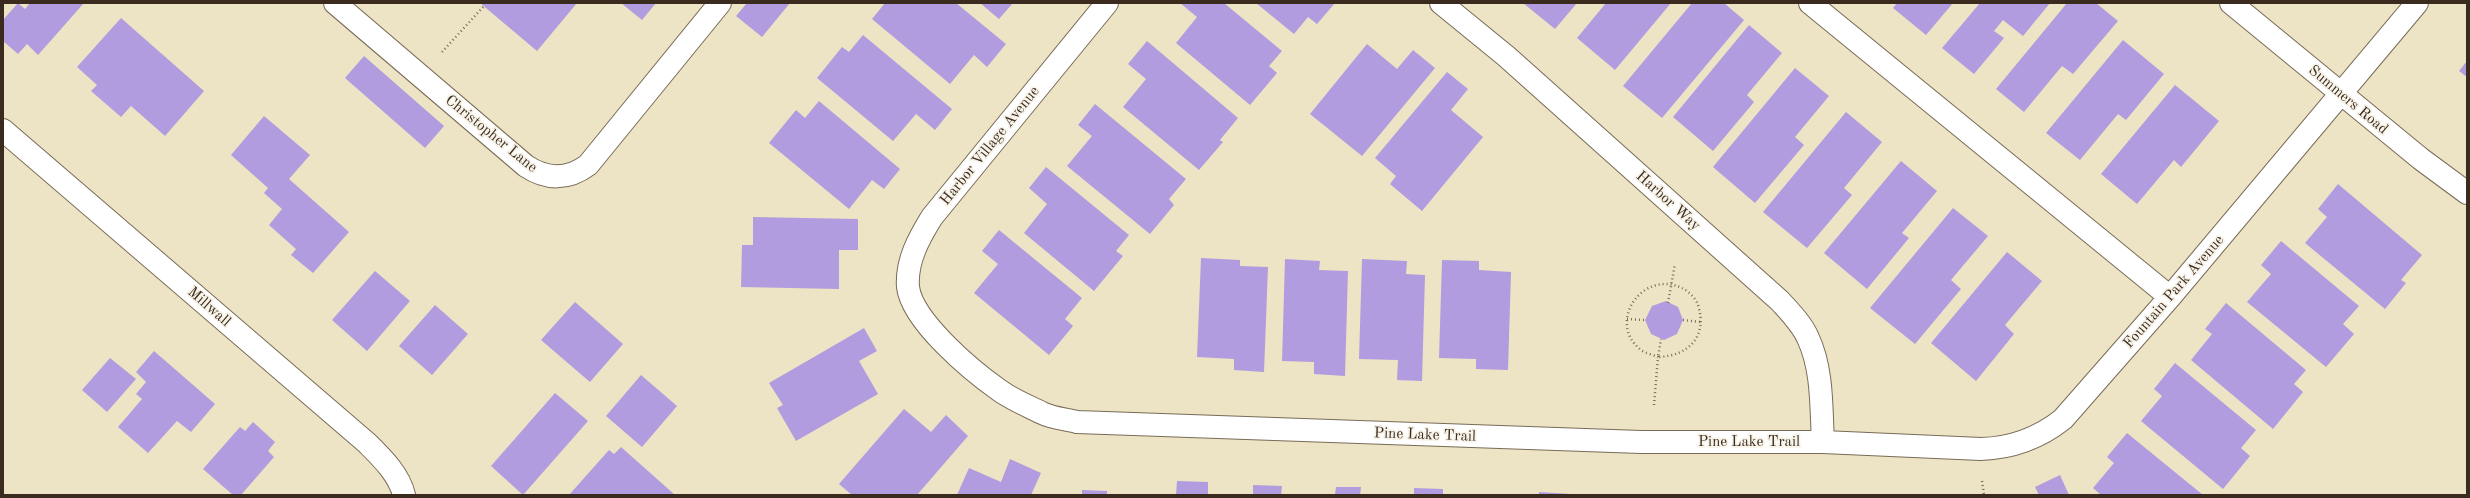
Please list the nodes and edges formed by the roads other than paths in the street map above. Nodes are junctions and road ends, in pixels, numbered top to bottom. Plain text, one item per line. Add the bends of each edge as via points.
1 (334, 3) edge
2 (720, 3) edge
3 (1107, 3) edge
4 (1441, 3) edge
5 (1810, 3) edge
6 (2231, 3) edge
7 (2417, 3) edge
8 (2341, 94) junction
9 (3, 130) edge
10 (2467, 193) edge
11 (2170, 297) junction
12 (914, 304) joint
13 (1823, 442) junction
14 (1980, 449) joint
15 (404, 495) edge

1 - 2 street, Christopher Lane via 530,168 551,177 568,175 588,165
3 - 12 street, Harbor Village Avenue via 932,217 917,241 910,266 908,288
4 - 13 street, Harbor Way via 1506,56 1780,301 1808,337 1815,354
5 - 11 street
6 - 8 street, Summers Road
7 - 8 street, Fountain Park Avenue
8 - 10 street, Summers Road
8 - 11 street, Fountain Park Avenue
9 - 15 street, Millwall via 366,443 393,473
11 - 14 street, Fountain Park Avenue via 2063,419 2045,432 2022,443 2002,448
12 - 13 street, Pine Lake Trail via 934,333 1000,391 1044,414 1077,422 1641,442
13 - 14 street, Pine Lake Trail

